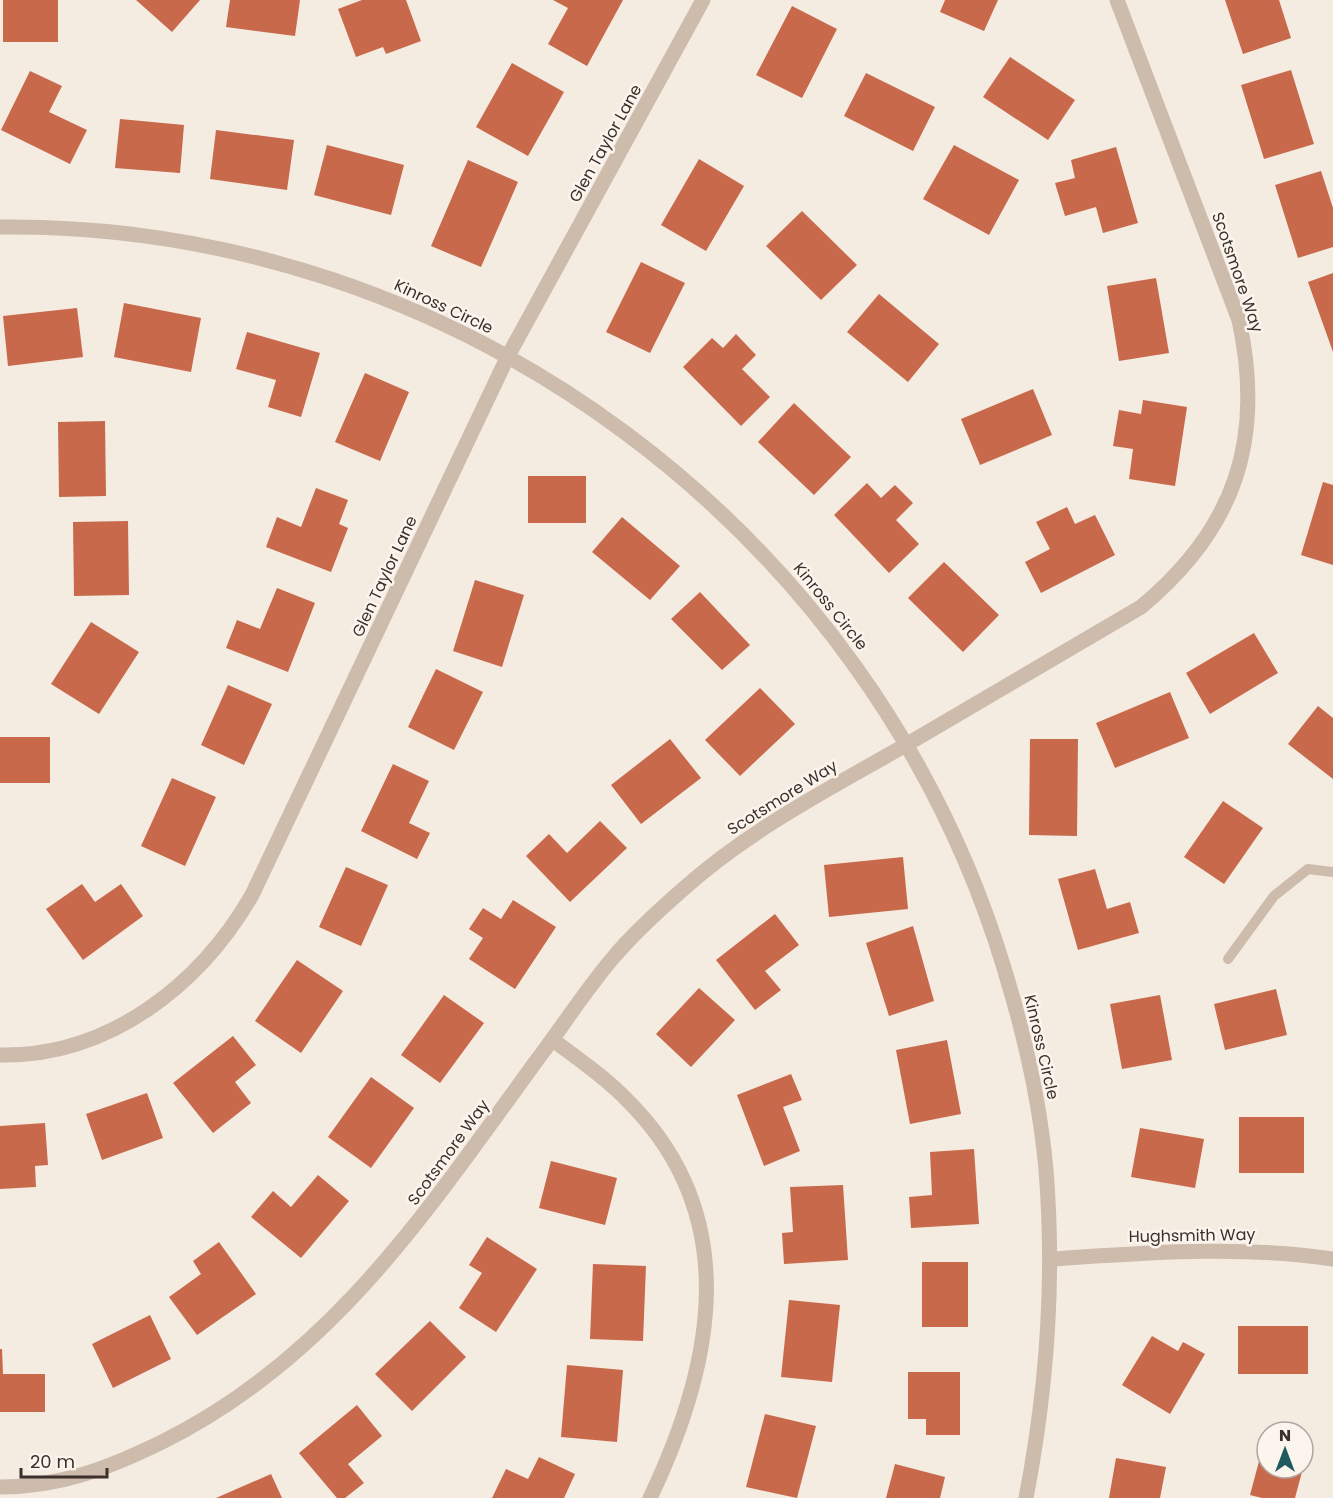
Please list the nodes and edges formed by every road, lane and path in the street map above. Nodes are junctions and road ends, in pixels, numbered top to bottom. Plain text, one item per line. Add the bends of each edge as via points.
1 (703, 0) edge
2 (1117, 0) edge
3 (0, 226) edge
4 (508, 356) junction
5 (907, 744) junction
6 (1333, 872) edge
7 (1228, 959) dead end
8 (553, 1040) junction
9 (0, 1055) edge
10 (1051, 1259) junction
11 (1333, 1259) edge
12 (0, 1487) edge
13 (650, 1498) edge
14 (1026, 1498) edge

1 - 4 street, Glen Taylor Lane
2 - 5 street, Scotsmore Way via 1239,320 1248,360 1250,405 1244,449 1219,514 1202,545 1172,581 1141,607
3 - 4 street, Kinross Circle via 110,231 194,243 279,263 362,289
4 - 5 street, Kinross Circle via 627,432 694,486 759,548 860,670
4 - 9 street, Glen Taylor Lane via 252,895 232,929 196,971 161,1001 121,1026 68,1047
5 - 8 street, Scotsmore Way via 789,811 729,851 682,890 613,958
5 - 10 street, Kinross Circle via 962,851 992,929 1019,1019 1038,1107
6 - 7 lane via 1308,869 1274,896
8 - 12 street, Scotsmore Way via 408,1237 356,1297 299,1352 245,1393 181,1433 115,1465 71,1480
8 - 13 street via 628,1100 664,1145 685,1183 699,1224 707,1266 706,1321 698,1372 684,1421
10 - 11 street, Hughsmith Way via 1227,1250
10 - 14 street, Kinross Circle via 1049,1342 1039,1432

